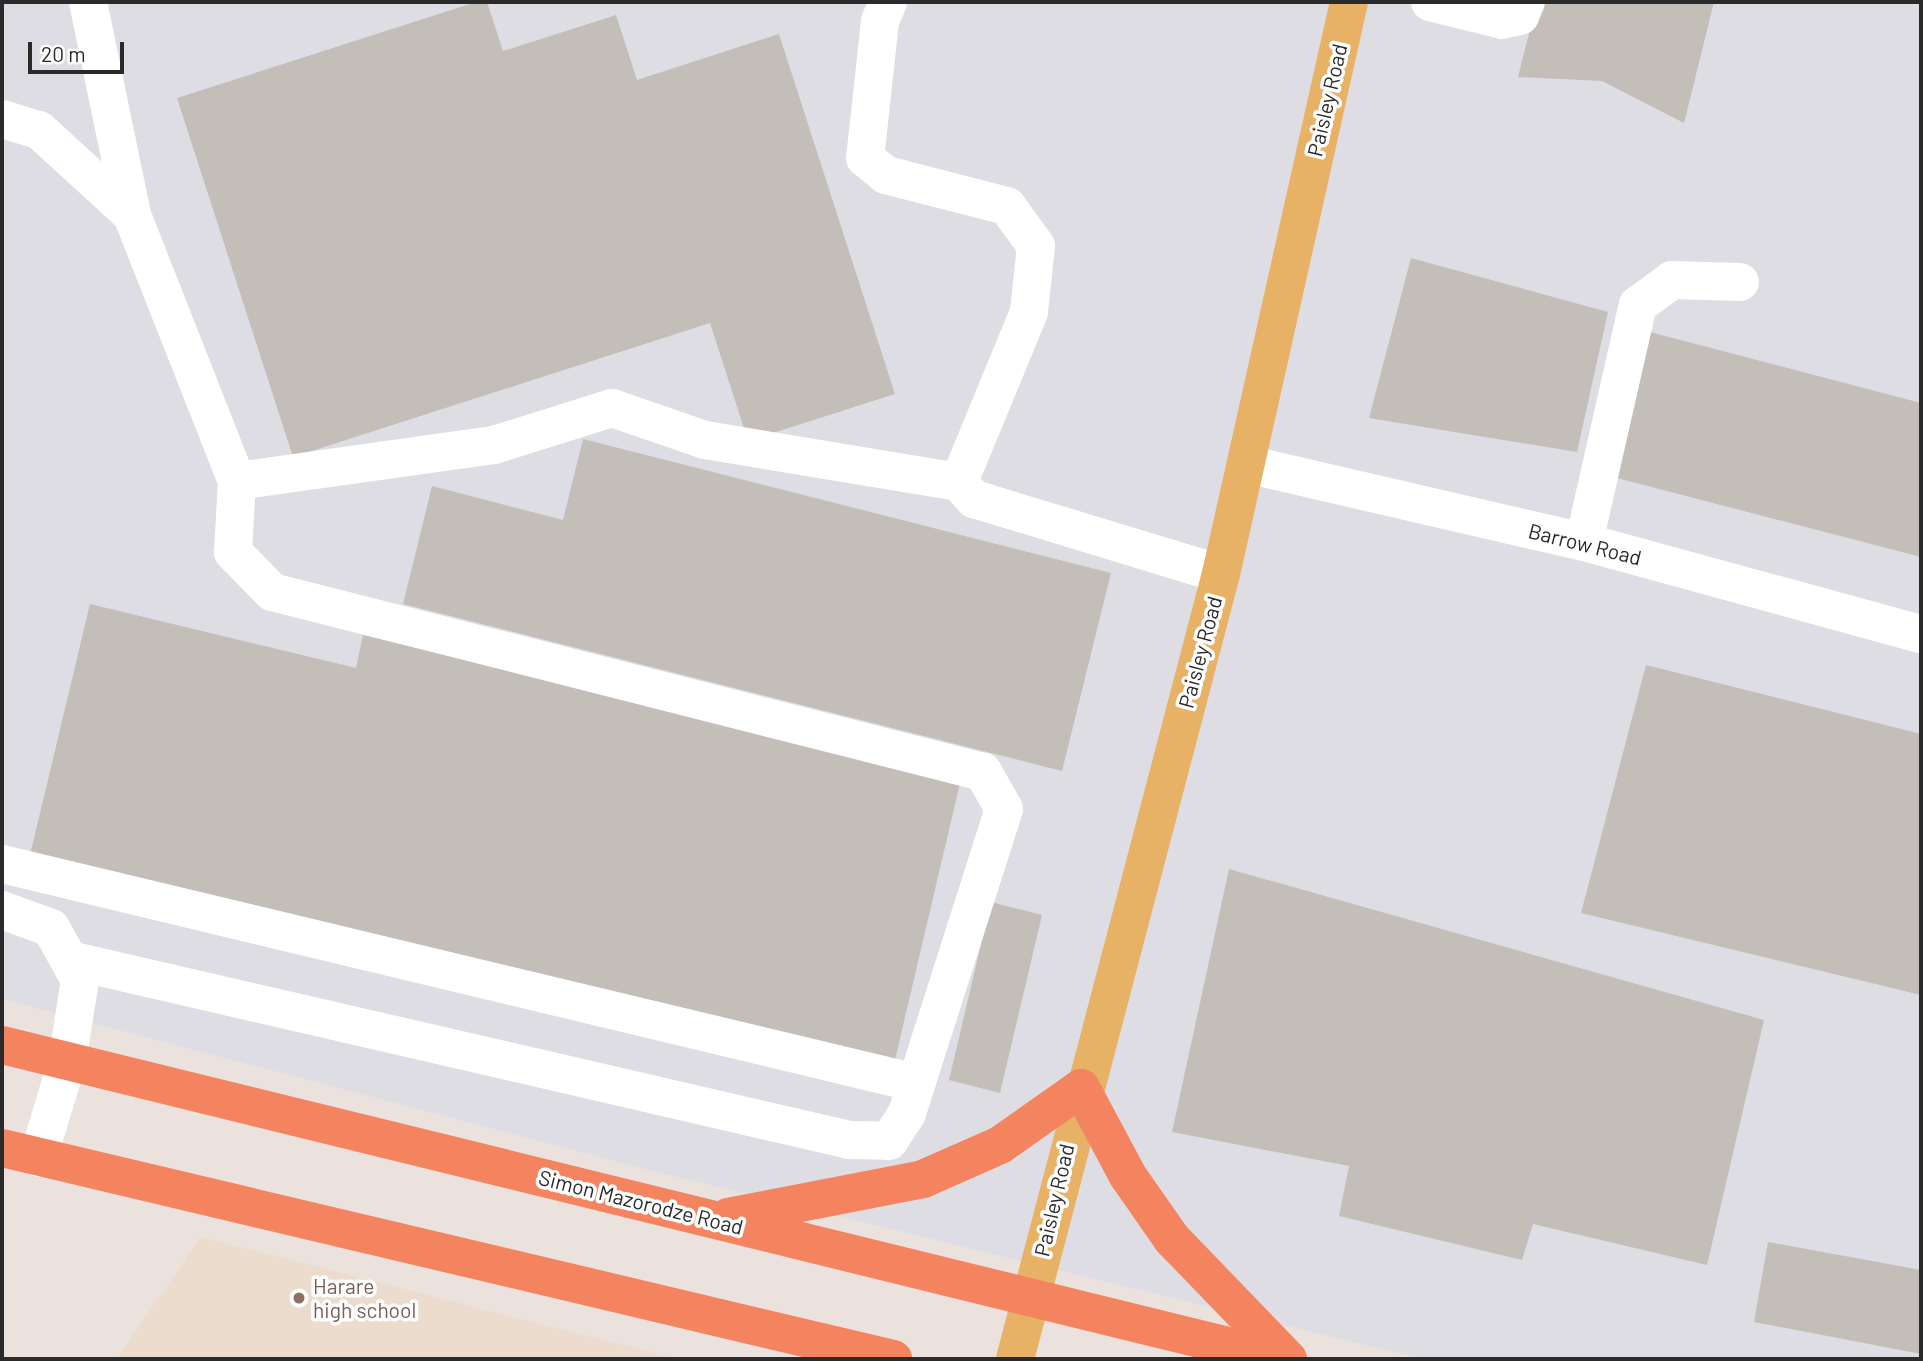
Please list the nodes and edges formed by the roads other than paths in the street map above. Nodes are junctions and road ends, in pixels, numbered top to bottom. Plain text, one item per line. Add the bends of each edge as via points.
1 (88, 2) edge
2 (888, 2) edge
3 (1349, 2) edge
4 (1430, 2) edge
5 (1526, 2) edge
6 (2, 119) edge
7 (132, 215) junction
8 (1740, 282) dead end
9 (1246, 464) junction
10 (237, 481) junction
11 (959, 482) junction
12 (1584, 542) junction
13 (1221, 574) junction
14 (1921, 634) edge
15 (2, 864) edge
16 (2, 910) edge
17 (74, 961) junction
18 (2, 1045) edge
19 (68, 1062) junction
20 (916, 1083) junction
21 (1081, 1088) junction
22 (20, 1153) edge
23 (713, 1220) junction
24 (1031, 1298) junction
25 (893, 1359) edge
26 (1015, 1359) edge
27 (1281, 1359) edge
28 (1288, 1359) edge

1 - 7 street
2 - 11 street via 880,21 865,158 886,176 1007,206 1036,246 1029,312
3 - 9 main road, Paisley Road
4 - 5 street via 1502,20 1520,16
6 - 7 street via 39,130
7 - 10 street
8 - 12 street via 1672,280 1638,304
9 - 12 street, Barrow Road
9 - 13 main road, Paisley Road
10 - 11 street via 494,445 612,408 705,439
10 - 20 street via 233,552 272,592 982,772 1003,809
11 - 13 street via 974,499
12 - 14 street, Barrow Road
13 - 21 main road, Paisley Road
15 - 20 street
16 - 17 street via 51,928
17 - 19 street via 79,1005
17 - 20 street via 850,1140 889,1141
18 - 19 highway, Simon Mazorodze Road
19 - 22 street
19 - 23 highway, Simon Mazorodze Road
21 - 23 highway via 1000,1145 923,1179
21 - 24 main road, Paisley Road
21 - 28 highway via 1128,1176 1172,1239
22 - 25 highway
23 - 24 highway, Simon Mazorodze Road
24 - 26 main road, Paisley Road
24 - 27 highway, Simon Mazorodze Road

